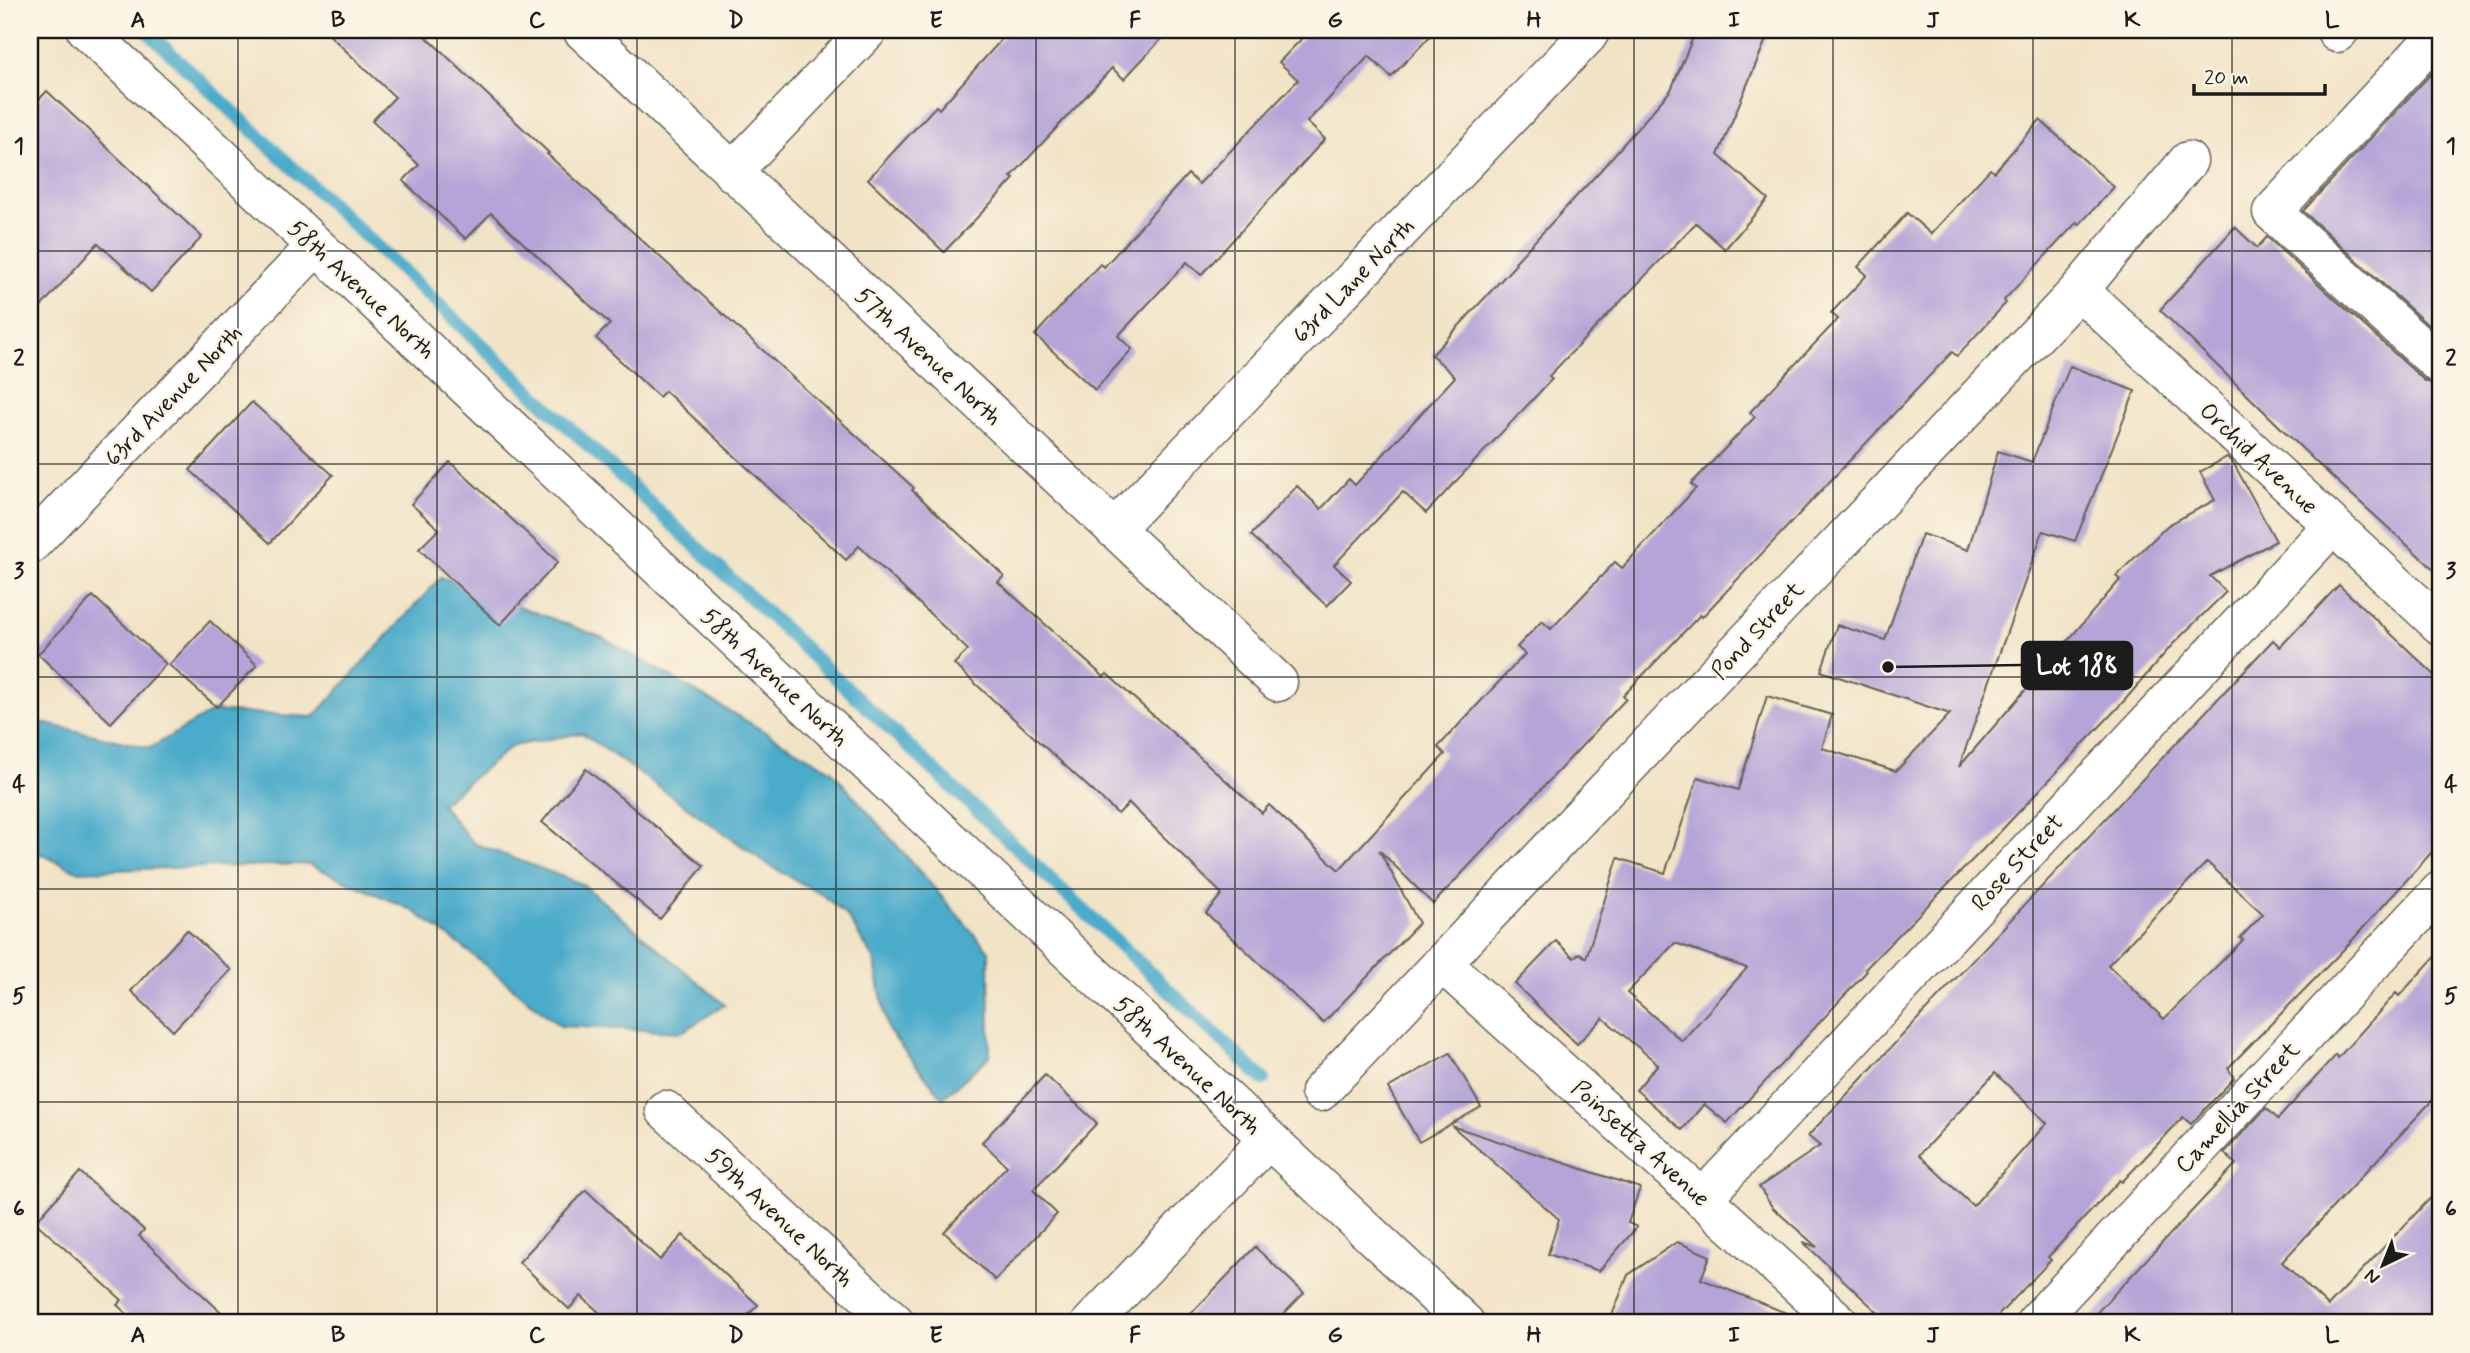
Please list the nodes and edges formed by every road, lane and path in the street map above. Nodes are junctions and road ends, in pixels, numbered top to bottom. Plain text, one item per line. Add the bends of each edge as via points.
1 (86, 30) edge
2 (582, 30) edge
3 (867, 30) edge
4 (1591, 30) edge
5 (2440, 32) edge
6 (2188, 161) dead end
7 (732, 172) junction
8 (316, 246) junction
9 (2079, 290) junction
10 (2440, 365) edge
11 (2332, 526) junction
12 (1114, 529) junction
13 (30, 545) edge
14 (2440, 625) edge
15 (1278, 682) dead end
16 (2440, 891) edge
17 (1442, 963) junction
18 (1320, 1092) dead end
19 (665, 1110) dead end
20 (1268, 1140) junction
21 (1702, 1199) junction
22 (896, 1323) edge
23 (1091, 1323) edge
24 (1465, 1323) edge
25 (1840, 1323) edge
26 (2035, 1323) edge

1 - 8 street, 58th Avenue North
2 - 7 street, 57th Avenue North
3 - 7 street
4 - 12 street, 63rd Lane North
5 - 10 street via 2272,212
6 - 9 street, Pond Street
7 - 12 street, 57th Avenue North
8 - 13 street, 63rd Avenue North
8 - 20 street, 58th Avenue North
9 - 11 street, Orchid Avenue
9 - 17 street, Pond Street
11 - 14 street, Orchid Avenue
11 - 21 street, Rose Street
12 - 15 street, 57th Avenue North
16 - 26 street, Camellia Street
17 - 18 street, Pond Street
17 - 21 street, Poinsetta Avenue
19 - 22 street, 59th Avenue North
20 - 23 street
20 - 24 street, 58th Avenue North
21 - 25 street, Poinsetta Avenue

